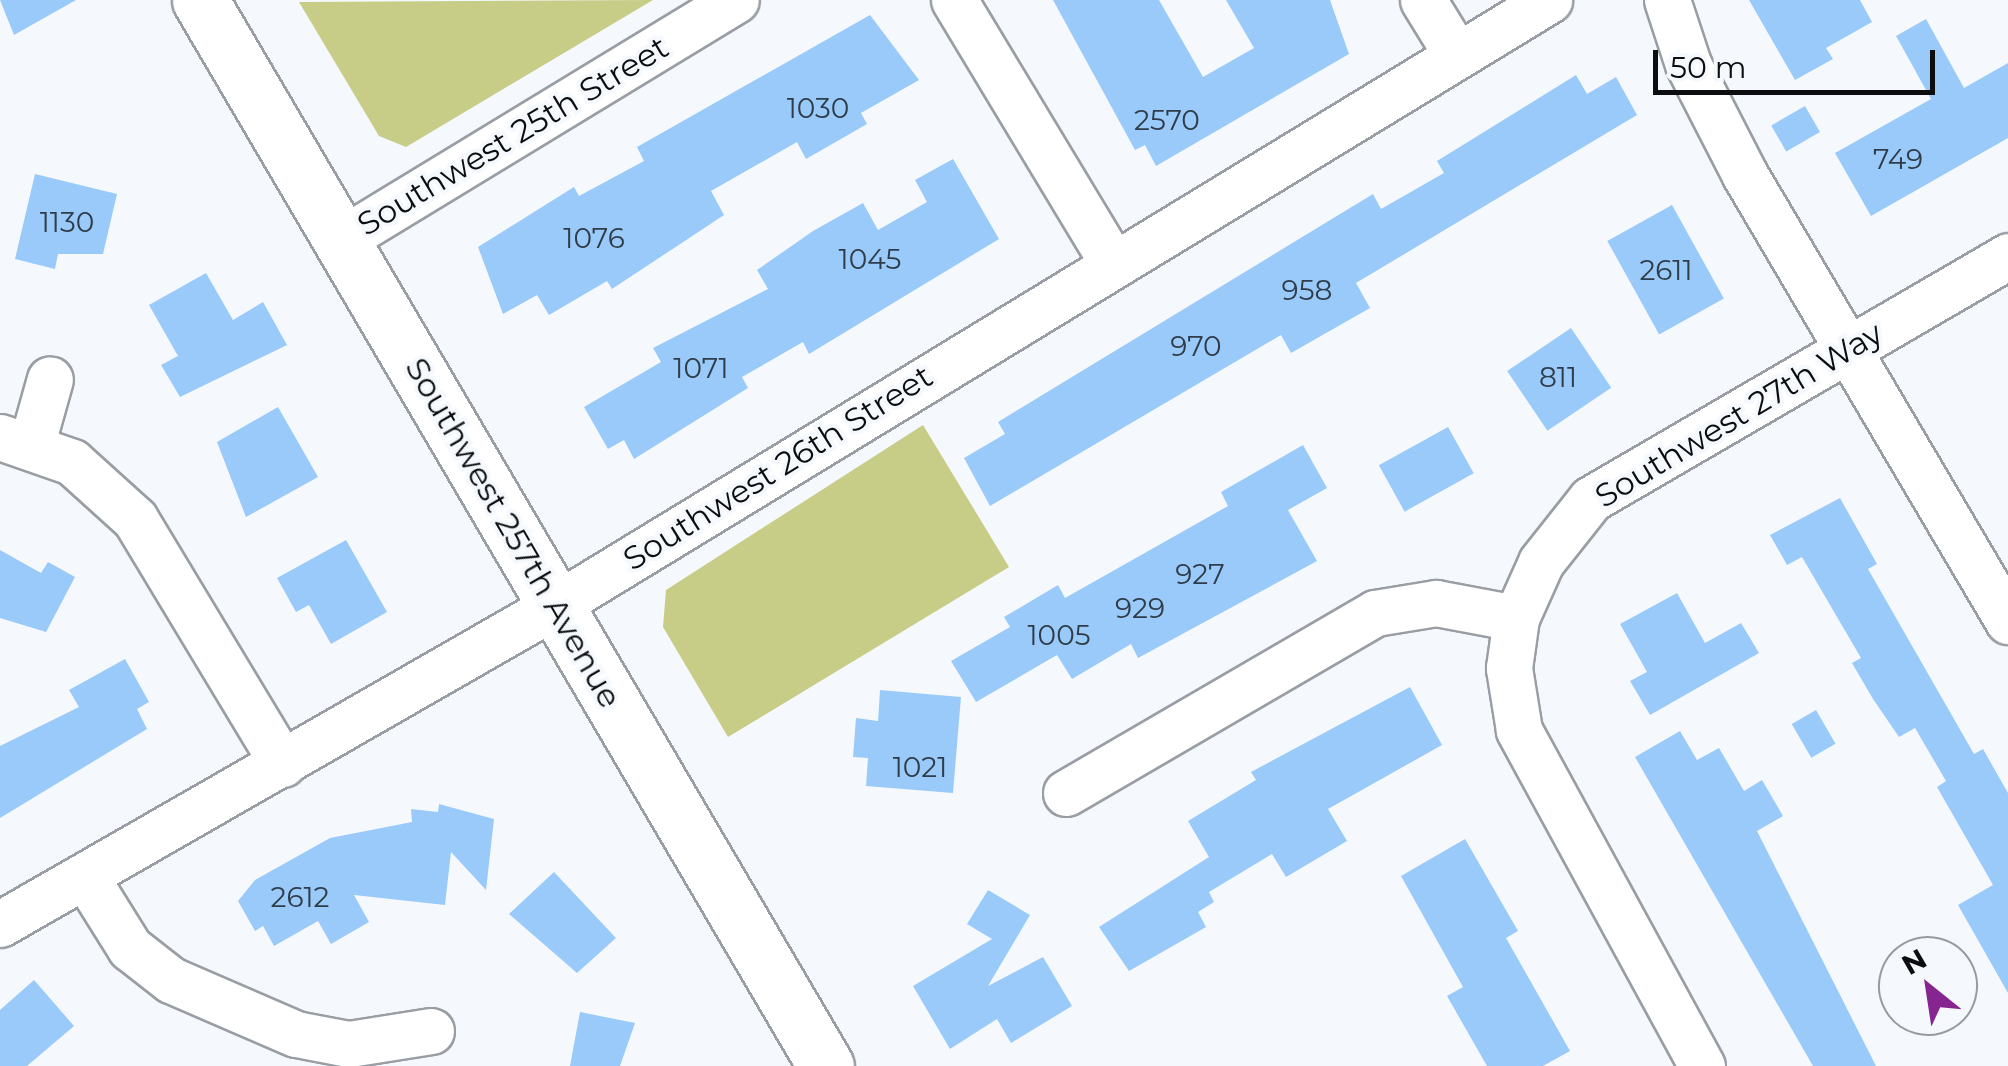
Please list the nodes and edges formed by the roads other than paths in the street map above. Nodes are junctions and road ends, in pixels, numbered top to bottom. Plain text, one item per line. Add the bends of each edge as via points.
1 (200, 0) edge
2 (954, 0) edge
3 (1423, 0) edge
4 (1550, 0) edge
5 (1668, 0) edge
6 (728, 2) edge
7 (1455, 52) junction
8 (341, 240) junction
9 (2008, 256) edge
10 (1112, 262) junction
11 (1850, 349) junction
12 (50, 379) dead end
13 (16, 440) edge
14 (556, 605) junction
15 (1516, 618) junction
16 (2008, 621) edge
17 (282, 764) junction
18 (1066, 793) dead end
19 (85, 876) junction
20 (0, 924) edge
21 (431, 1031) dead end
22 (826, 1066) edge
23 (1702, 1066) edge

1 - 8 main road, Southwest 257th Avenue
2 - 10 street
3 - 7 street
4 - 7 street, Southwest 26th Street
5 - 11 street via 1688,64 1745,175
6 - 8 street, Southwest 25th Street
7 - 10 street, Southwest 26th Street
8 - 14 main road, Southwest 257th Avenue
9 - 11 street, Southwest 27th Way
10 - 14 street, Southwest 26th Street
11 - 15 street, Southwest 27th Way via 1591,500 1541,562
11 - 16 street
12 - 13 street
13 - 17 street via 72,462 135,519
14 - 17 street, Southwest 26th Street
14 - 22 main road, Southwest 257th Avenue
15 - 18 street via 1436,603 1375,613
15 - 23 street, Southwest 27th Way via 1509,668 1518,730
17 - 19 street, Southwest 26th Street
19 - 20 street, Southwest 26th Street
19 - 21 street via 130,948 171,980 296,1034 350,1044

